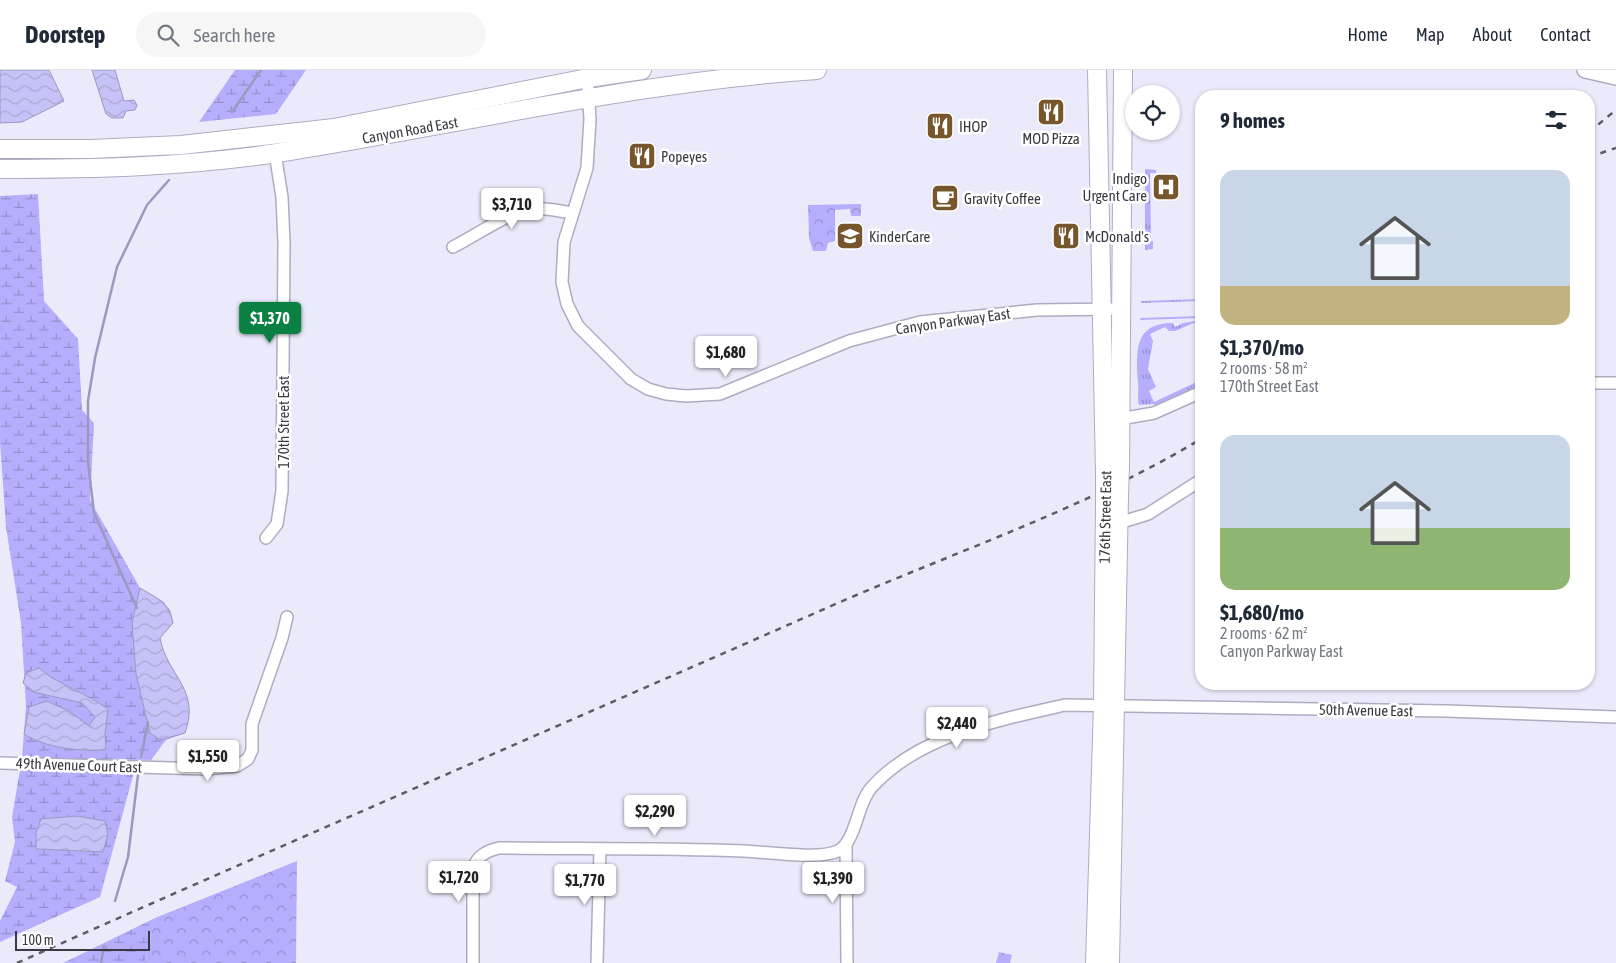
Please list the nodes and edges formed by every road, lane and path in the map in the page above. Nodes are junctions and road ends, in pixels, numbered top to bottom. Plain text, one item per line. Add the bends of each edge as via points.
1 (642, 70) edge
2 (817, 70) edge
3 (1097, 70) edge
4 (1123, 70) edge
5 (1585, 70) edge
6 (587, 74) edge
7 (1616, 77) edge
8 (589, 100) junction
9 (334, 128) junction
10 (0, 150) edge
11 (275, 153) junction
12 (0, 169) edge
13 (572, 213) junction
14 (453, 247) dead end
15 (1102, 309) junction
16 (1120, 309) junction
17 (603, 353) junction
18 (594, 362) dead end
19 (1595, 383) edge
20 (1616, 383) edge
21 (1195, 395) edge
22 (1120, 419) junction
23 (1113, 470) junction
24 (1195, 484) edge
25 (1112, 500) junction
26 (1119, 523) junction
27 (266, 538) dead end
28 (287, 617) dead end
29 (1109, 705) junction
30 (1616, 717) edge
31 (0, 763) edge
32 (846, 844) junction
33 (600, 850) junction
34 (473, 963) edge
35 (597, 963) edge
36 (847, 963) edge
37 (1095, 963) edge
38 (1110, 963) edge

1 - 6 main road, Canyon Road East
2 - 8 main road, Canyon Road East via 707,79
3 - 15 main road, 176th Street East
4 - 16 main road, 176th Street East
5 - 7 main road
6 - 8 street, Canyon Parkway East
6 - 9 main road, Canyon Road East
8 - 11 main road, Canyon Road East
8 - 13 street, Canyon Parkway East via 587,168
9 - 10 main road, Canyon Road East via 181,144
9 - 11 main road via 282,142
11 - 12 main road, Canyon Road East via 89,169
11 - 27 street, 170th Street East via 282,197 284,244 282,491 277,524
13 - 14 street via 528,209
13 - 17 street, Canyon Parkway East via 564,242 562,282 567,304 578,326
15 - 16 street, Canyon Parkway East
15 - 17 street, Canyon Parkway East via 1037,310 920,322 849,340 738,388 701,397 648,389 631,379
15 - 23 main road, 176th Street East
16 - 22 main road, 176th Street East
17 - 18 street
19 - 20 street
21 - 22 street via 1154,413
22 - 23 main road, 176th Street East
23 - 25 main road, 176th Street East, bridge
24 - 26 street via 1148,514
25 - 26 main road, 176th Street East
25 - 29 main road, 176th Street East
26 - 29 main road, 176th Street East
28 - 31 street, 49th Avenue Court East via 252,724 252,750 248,759 237,766 206,769
29 - 30 street, 50th Avenue East
29 - 32 street, 50th Avenue East via 1065,705 1006,718 925,749 895,767 871,788
29 - 37 main road, 176th Street East
29 - 38 main road, 176th Street East
32 - 33 street via 836,852 799,854
32 - 36 street
33 - 34 street via 499,848 482,855 475,865 472,879
33 - 35 street

